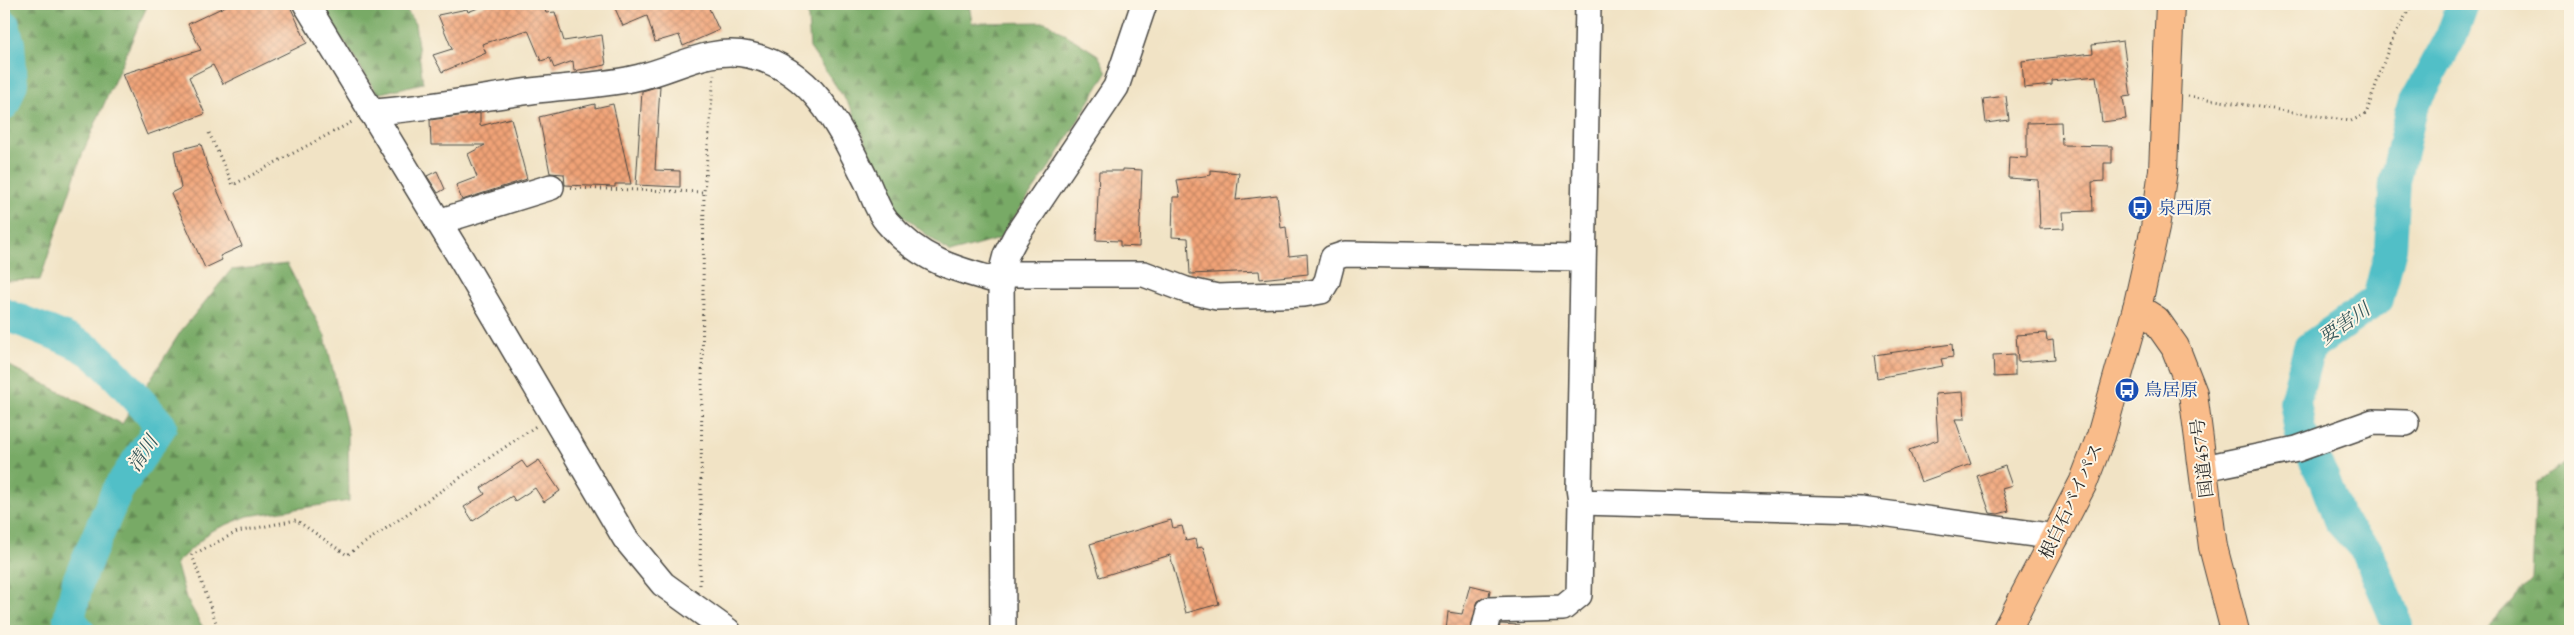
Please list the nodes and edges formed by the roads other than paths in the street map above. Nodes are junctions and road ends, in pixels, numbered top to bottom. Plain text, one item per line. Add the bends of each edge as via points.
1 (306, 4) edge
2 (1144, 4) edge
3 (1588, 4) edge
4 (2170, 4) edge
5 (371, 112) junction
6 (551, 187) road end
7 (438, 222) junction
8 (1582, 258) junction
9 (1001, 278) junction
10 (2137, 308) junction
11 (2406, 423) dead end
12 (2204, 468) junction
13 (1581, 502) junction
14 (2056, 537) junction
15 (728, 631) edge
16 (1003, 631) edge
17 (1484, 631) edge
18 (2006, 631) edge
19 (2235, 631) edge

1 - 5 street
2 - 9 street via 1116,87 1016,236 1006,255
3 - 8 street
4 - 10 highway via 2163,170 2155,228
5 - 7 street
5 - 9 street via 411,110 452,101 639,78 710,54 749,54 789,70 821,99 848,144 886,221 918,252 952,269
6 - 7 street
7 - 15 street via 625,538 664,584
8 - 9 street via 1345,254 1333,258 1321,291 1226,297 1186,290 1144,274
8 - 13 street
9 - 16 street
10 - 12 highway, 国道457号 via 2156,320 2175,348 2186,374 2197,410
10 - 14 highway, 根白石バイパス via 2101,436 2083,483
11 - 12 street via 2373,422 2296,449
12 - 19 highway, 国道457号 via 2213,547
13 - 14 street via 1860,510
13 - 17 street via 1579,595 1563,608 1489,610
14 - 18 highway, 根白石バイパス

